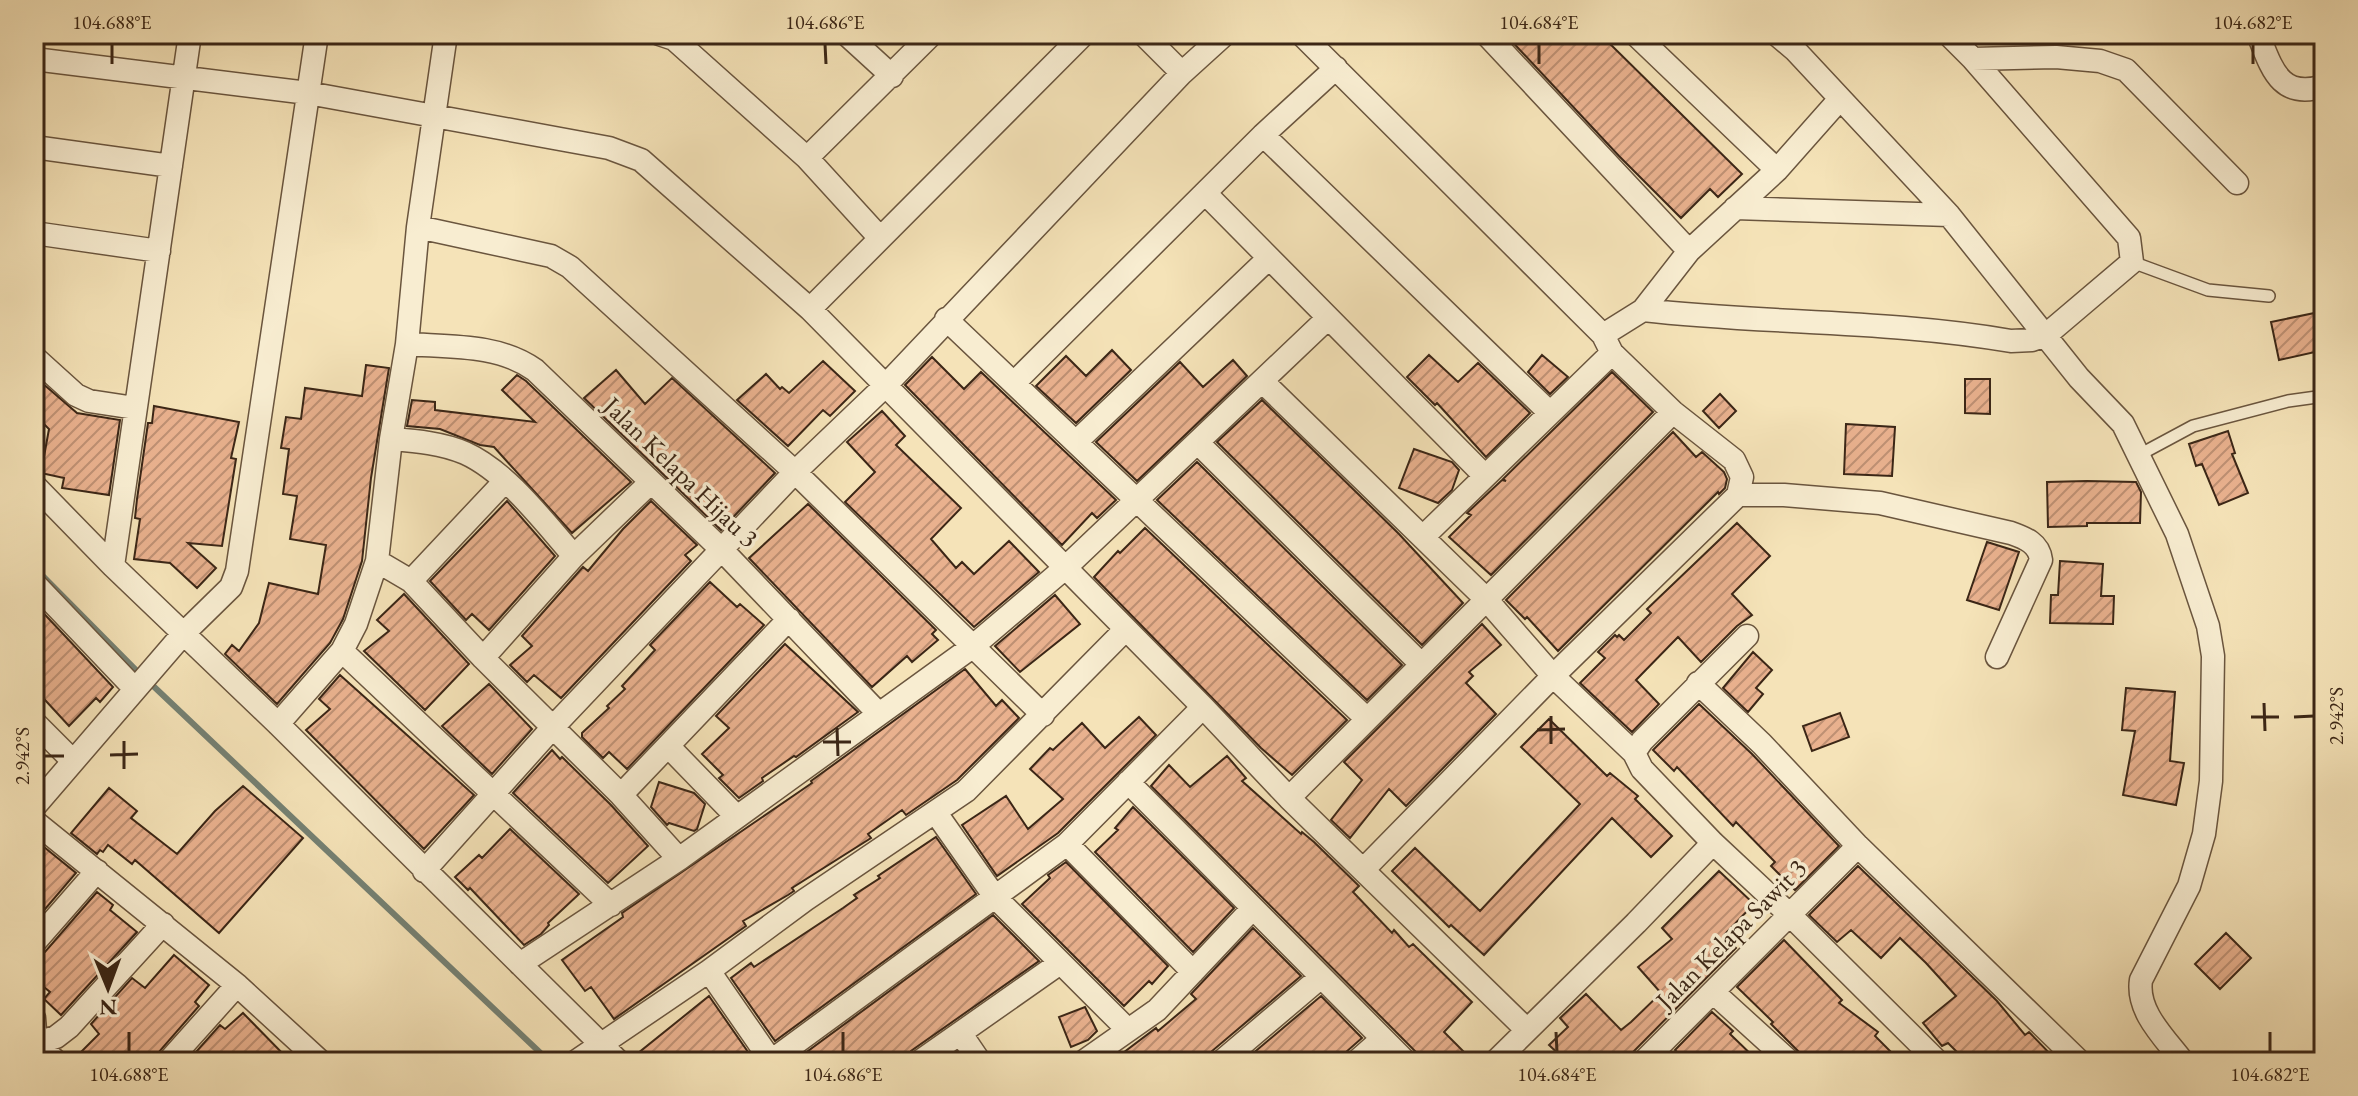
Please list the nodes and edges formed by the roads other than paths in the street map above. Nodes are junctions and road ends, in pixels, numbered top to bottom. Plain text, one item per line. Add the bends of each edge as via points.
1 (190, 34) edge
2 (317, 34) edge
3 (446, 34) edge
4 (662, 34) edge
5 (846, 34) edge
6 (932, 34) edge
7 (1084, 34) edge
8 (1143, 34) edge
9 (1225, 34) edge
10 (1301, 34) edge
11 (1486, 34) edge
12 (1635, 34) edge
13 (1776, 34) edge
14 (1948, 34) edge
15 (2258, 34) edge
16 (34, 59) edge
17 (1973, 59) junction
18 (1336, 68) junction
19 (1182, 73) junction
20 (185, 76) junction
21 (892, 76) junction
22 (2324, 86) edge
23 (308, 93) junction
24 (1839, 100) junction
25 (435, 116) junction
26 (1263, 135) junction
27 (34, 147) edge
28 (807, 158) junction
29 (171, 166) junction
30 (1777, 170) junction
31 (2237, 183) dead end
32 (1205, 193) junction
33 (1735, 208) junction
34 (1949, 215) junction
35 (418, 227) junction
36 (34, 233) edge
37 (880, 238) junction
38 (159, 251) junction
39 (1689, 251) junction
40 (1269, 258) junction
41 (2132, 262) junction
42 (2269, 296) dead end
43 (810, 309) junction
44 (1643, 310) junction
45 (1328, 318) junction
46 (946, 319) junction
47 (2046, 335) junction
48 (407, 344) junction
49 (1608, 344) junction
50 (34, 357) edge
51 (1262, 381) junction
52 (1014, 383) junction
53 (886, 385) junction
54 (2324, 396) edge
55 (135, 408) junction
56 (1549, 412) junction
57 (1673, 412) junction
58 (391, 439) junction
59 (1076, 442) junction
60 (1198, 443) junction
61 (2139, 455) junction
62 (795, 472) junction
63 (1485, 476) junction
64 (505, 481) junction
65 (651, 482) junction
66 (34, 485) edge
67 (1738, 495) junction
68 (1137, 501) junction
69 (1423, 537) junction
70 (722, 550) junction
71 (574, 556) junction
72 (377, 561) junction
73 (113, 566) junction
74 (1065, 568) junction
75 (411, 581) junction
76 (34, 583) edge
77 (1486, 599) junction
78 (789, 619) junction
79 (1125, 630) junction
80 (1747, 636) dead end
81 (180, 638) junction
82 (972, 647) junction
83 (342, 651) junction
84 (1997, 657) dead end
85 (483, 658) junction
86 (1421, 664) junction
87 (1553, 676) junction
88 (1698, 683) junction
89 (139, 684) junction
90 (1203, 707) junction
91 (878, 713) junction
92 (1043, 715) junction
93 (1367, 719) junction
94 (34, 722) edge
95 (278, 724) junction
96 (554, 726) junction
97 (668, 746) junction
98 (1634, 753) junction
99 (73, 761) junction
100 (1128, 782) junction
101 (494, 794) junction
102 (621, 795) junction
103 (1289, 798) junction
104 (34, 807) edge
105 (936, 813) junction
106 (737, 817) junction
107 (34, 821) edge
108 (1713, 843) junction
109 (1067, 844) junction
110 (1858, 846) junction
111 (679, 859) junction
112 (1363, 870) junction
113 (97, 871) junction
114 (424, 871) junction
115 (995, 897) junction
116 (611, 905) junction
117 (1253, 908) junction
118 (1790, 915) junction
119 (163, 924) junction
120 (34, 943) edge
121 (1060, 963) junction
122 (520, 964) junction
123 (709, 971) junction
124 (1193, 972) junction
125 (1321, 977) junction
126 (237, 985) junction
127 (1713, 992) junction
128 (34, 1018) edge
129 (1128, 1030) junction
130 (1527, 1030) junction
131 (961, 1034) junction
132 (1382, 1039) junction
133 (35, 1044) edge
134 (589, 1053) edge
135 (2172, 1057) edge
136 (309, 1058) edge
137 (1777, 1058) edge
138 (772, 1061) edge
139 (57, 1062) edge
140 (168, 1062) edge
141 (619, 1062) edge
142 (919, 1062) edge
143 (980, 1062) edge
144 (1083, 1062) edge
145 (1221, 1062) edge
146 (1356, 1062) edge
147 (1406, 1062) edge
148 (1495, 1062) edge
149 (1643, 1062) edge
150 (1938, 1062) edge
151 (2080, 1062) edge

1 - 20 street
2 - 23 street
3 - 25 street
4 - 28 street
5 - 21 street
6 - 21 street
7 - 37 street
8 - 19 street
9 - 19 street
10 - 18 street
11 - 39 street
12 - 30 street
13 - 24 street
14 - 17 street
15 - 22 street via 2271,65 2287,85 2299,91
16 - 20 street
17 - 31 street via 2056,57 2100,61 2126,70
17 - 41 street via 2129,238
18 - 26 street
18 - 49 street
19 - 46 street
20 - 23 street
20 - 29 street
21 - 28 street
23 - 25 street
23 - 81 street via 237,571 231,587
24 - 30 street
24 - 34 street
25 - 35 street
25 - 43 street via 633,156
26 - 32 street
26 - 56 street
27 - 29 street
28 - 37 street
29 - 38 street
30 - 33 street
32 - 40 street
32 - 52 street
33 - 34 street
33 - 39 street
34 - 47 street
35 - 48 street
35 - 62 street via 561,260
36 - 38 street
37 - 43 street
38 - 55 street
39 - 44 street
40 - 45 street
40 - 59 street
41 - 42 lane via 2208,290
41 - 47 street
43 - 53 street
44 - 47 street via 2011,341
44 - 49 street
45 - 51 street
45 - 63 street
46 - 52 street
46 - 53 street
47 - 61 street via 2123,424
48 - 58 street
48 - 65 street, Jalan Kelapa Hijau 3 via 483,350 521,360
49 - 56 street
49 - 57 street
50 - 55 street via 76,395
51 - 60 street
51 - 69 street
52 - 59 street
53 - 62 street
53 - 74 street
54 - 61 lane via 2193,426
55 - 73 street
56 - 63 street
57 - 67 street via 1734,460 1742,477
57 - 77 street
58 - 64 street via 464,453
58 - 72 street
59 - 68 street
60 - 68 street
60 - 86 street
61 - 135 street via 2177,534 2213,656 2213,750 2204,834 2189,886 2139,990
62 - 70 street
62 - 82 street
63 - 69 street
64 - 71 street
64 - 75 street
65 - 70 street, Jalan Kelapa Hijau 3
65 - 71 street
66 - 73 street
67 - 84 street via 1880,503 2028,540 2041,560
67 - 87 street
68 - 74 street
68 - 93 street
69 - 77 street
70 - 78 street, Jalan Kelapa Hijau 3
70 - 96 street
71 - 85 street
72 - 75 street
72 - 83 street
73 - 81 street
74 - 79 street
74 - 82 street
75 - 85 street
76 - 89 street
77 - 86 street
77 - 87 street
78 - 91 street, Jalan Kelapa Hijau 3
78 - 97 street
79 - 90 street
79 - 92 street
80 - 88 street
81 - 89 street
81 - 95 street
82 - 91 street
82 - 92 street
83 - 95 street
83 - 101 street
85 - 96 street
86 - 93 street
87 - 98 street
87 - 112 street
88 - 98 street
88 - 110 street
89 - 99 street
90 - 100 street
90 - 103 street
91 - 106 street
92 - 105 street via 966,791
93 - 103 street
94 - 99 street
95 - 114 street
96 - 101 street
96 - 102 street
97 - 102 street
97 - 106 street
98 - 108 street via 1642,769
99 - 104 street
100 - 109 street
100 - 117 street
101 - 114 street
101 - 116 street
102 - 111 street
103 - 112 street
105 - 115 street
105 - 123 street
106 - 111 street
107 - 113 street
108 - 118 street
108 - 130 street
109 - 115 street
109 - 124 street
110 - 118 street, Jalan Kelapa Sawit 3
110 - 151 street
111 - 116 street
112 - 130 street
113 - 119 street
113 - 120 street
114 - 122 street
115 - 121 street
115 - 138 street
116 - 122 street
117 - 124 street
117 - 125 street
118 - 127 street, Jalan Kelapa Sawit 3
118 - 150 street
119 - 126 street
119 - 133 street via 69,1027
121 - 129 street
121 - 131 street
122 - 134 street
123 - 134 street
123 - 138 street
124 - 129 street via 1157,1010
125 - 132 street
125 - 145 street
126 - 136 street
126 - 140 street
127 - 137 street
127 - 149 street, Jalan Kelapa Sawit 3
128 - 133 street
129 - 144 street
130 - 148 street
131 - 142 street
131 - 143 street
132 - 146 street
132 - 147 street
133 - 139 street
134 - 141 street

